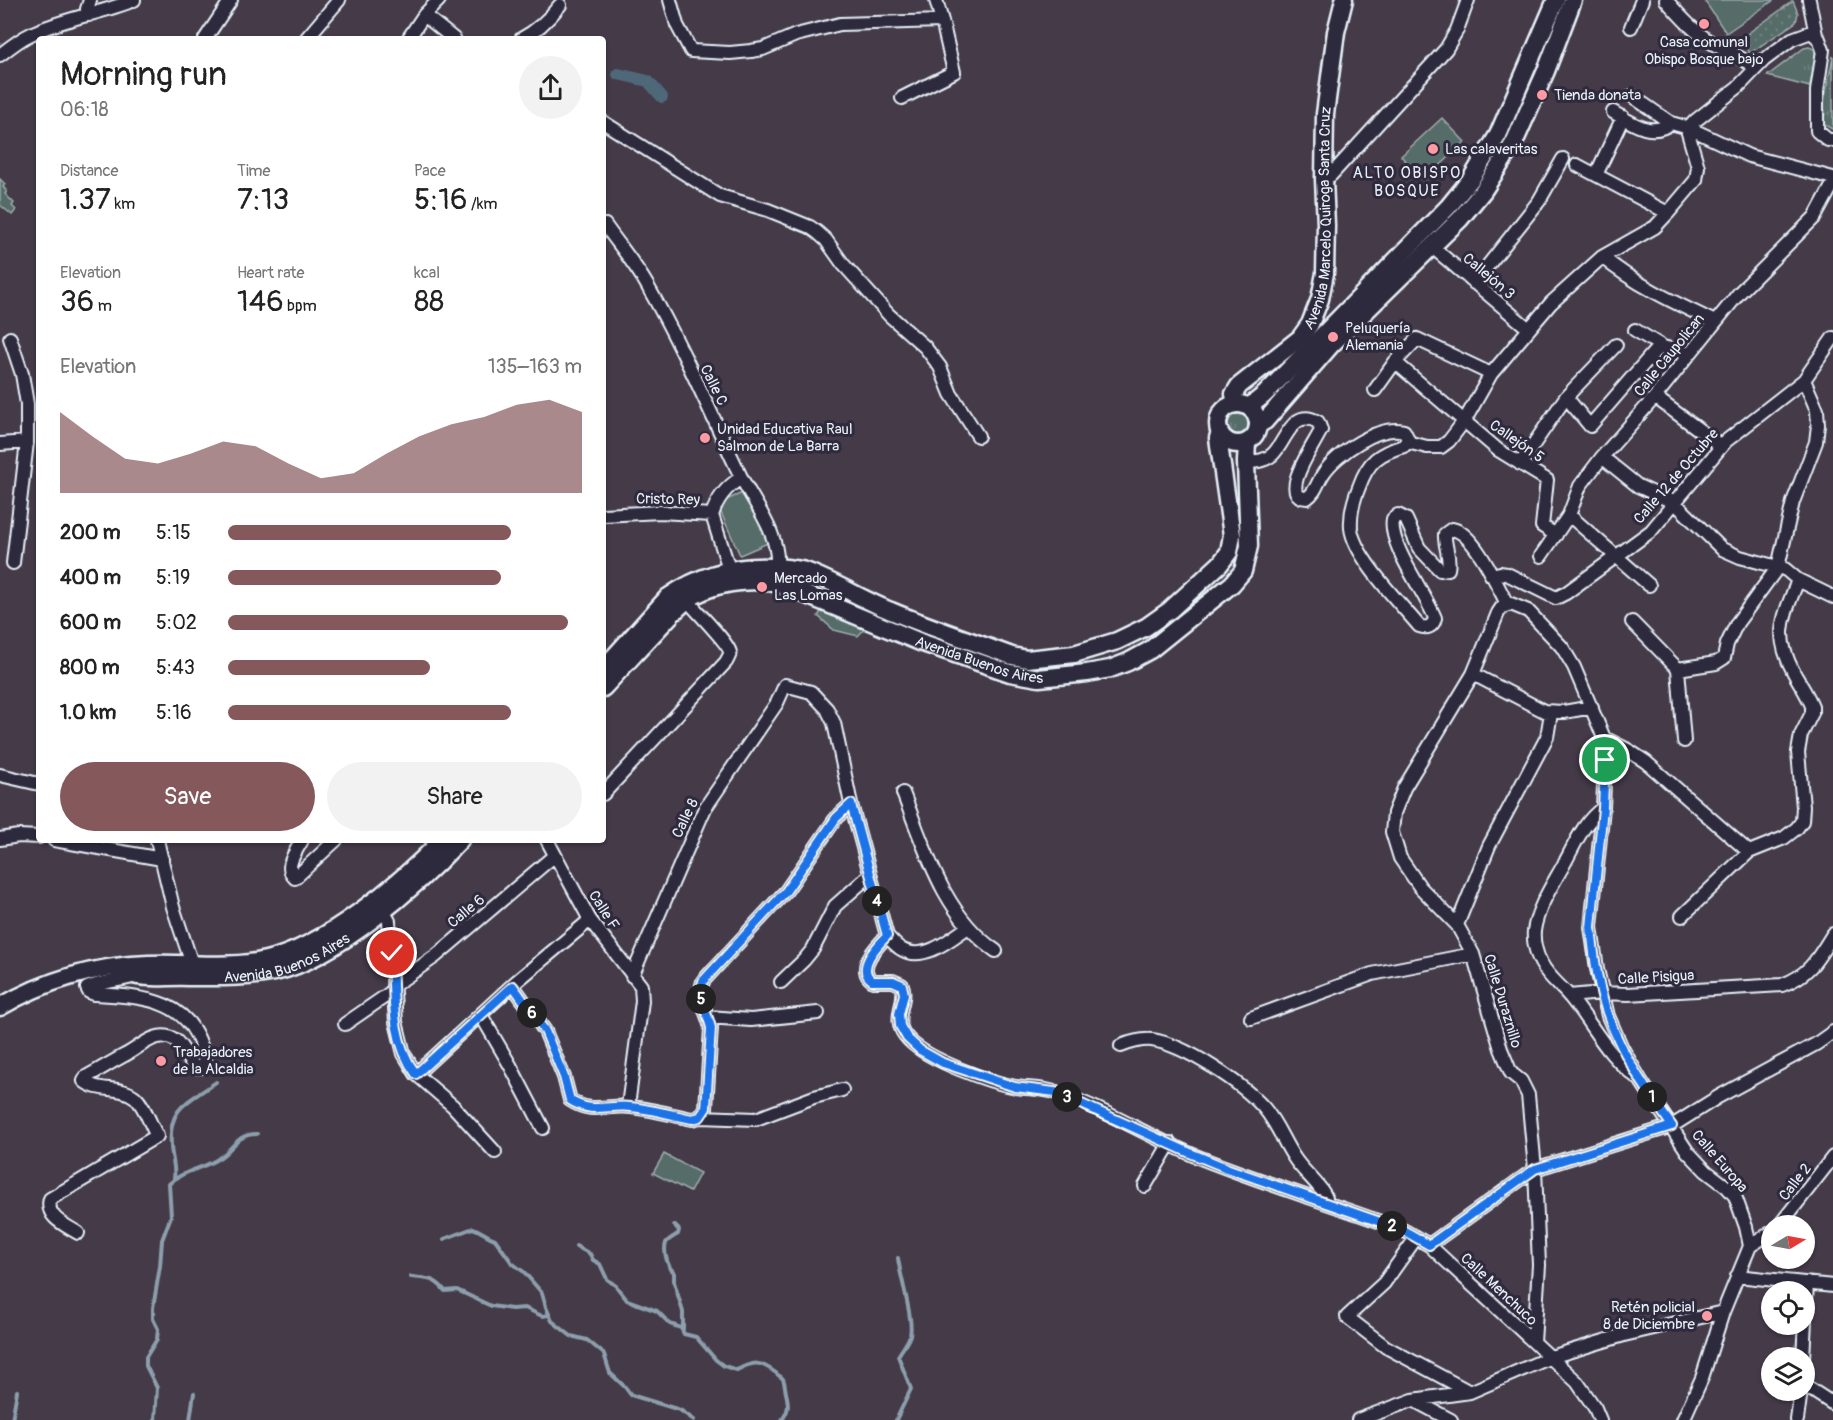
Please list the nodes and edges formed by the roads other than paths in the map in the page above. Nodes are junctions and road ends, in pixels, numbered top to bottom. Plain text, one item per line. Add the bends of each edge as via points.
1 (90, 0) edge
2 (134, 0) edge
3 (231, 0) edge
4 (339, 0) edge
5 (439, 0) edge
6 (670, 0) edge
7 (936, 0) edge
8 (1344, 0) edge
9 (1468, 0) edge
10 (1556, 0) edge
11 (1573, 0) edge
12 (1642, 0) edge
13 (1666, 0) edge
14 (1809, 0) edge
15 (560, 4) dead end
16 (89, 15) junction
17 (424, 15) junction
18 (942, 21) junction
19 (1631, 27) dead end
20 (1816, 35) junction
21 (208, 36) edge
22 (309, 36) edge
23 (410, 36) edge
24 (450, 36) edge
25 (526, 36) edge
26 (0, 55) edge
27 (1755, 67) junction
28 (1632, 96) dead end
29 (902, 99) dead end
30 (1671, 123) junction
31 (606, 124) edge
32 (1689, 128) junction
33 (1833, 140) edge
34 (1563, 159) dead end
35 (1577, 165) dead end
36 (1596, 175) junction
37 (1324, 178) junction
38 (1833, 178) edge
39 (1833, 184) edge
40 (1668, 213) junction
41 (606, 226) edge
42 (1431, 246) junction
43 (1602, 257) junction
44 (1474, 283) junction
45 (1714, 322) junction
46 (1528, 329) junction
47 (1635, 330) dead end
48 (9, 338) dead end
49 (1833, 338) edge
50 (1616, 345) dead end
51 (1663, 347) junction
52 (1689, 354) junction
53 (1395, 362) junction
54 (1491, 374) junction
55 (1804, 380) junction
56 (1375, 390) dead end
57 (1566, 397) junction
58 (1655, 397) junction
59 (1243, 405) junction
60 (1465, 420) junction
61 (1258, 425) junction
62 (1220, 433) junction
63 (978, 435) dead end
64 (27, 442) junction
65 (1247, 442) junction
66 (1407, 442) junction
67 (0, 444) edge
68 (1721, 446) junction
69 (1602, 457) junction
70 (1246, 462) junction
71 (1520, 464) junction
72 (741, 478) junction
73 (1675, 503) junction
74 (606, 515) edge
75 (712, 515) junction
76 (1569, 515) junction
77 (1556, 535) junction
78 (1541, 556) dead end
79 (1618, 556) junction
80 (13, 563) dead end
81 (777, 567) junction
82 (1778, 567) junction
83 (729, 569) junction
84 (750, 573) junction
85 (1491, 575) junction
86 (1798, 580) junction
87 (1649, 585) dead end
88 (683, 595) junction
89 (1833, 597) edge
90 (1507, 604) junction
91 (1632, 622) dead end
92 (606, 666) edge
93 (1678, 669) junction
94 (1473, 674) junction
95 (606, 685) edge
96 (1592, 707) junction
97 (1551, 713) junction
98 (1604, 738) junction
99 (1684, 741) dead end
100 (0, 775) edge
101 (36, 783) edge
102 (606, 791) edge
103 (903, 793) dead end
104 (851, 804) junction
105 (1603, 808) junction
106 (36, 837) edge
107 (0, 839) edge
108 (71, 843) edge
109 (159, 843) edge
110 (300, 843) edge
111 (333, 843) edge
112 (439, 843) edge
113 (457, 843) edge
114 (552, 848) edge
115 (1749, 852) junction
116 (162, 859) junction
117 (870, 875) junction
118 (383, 910) junction
119 (1682, 916) dead end
120 (590, 920) junction
121 (352, 925) junction
122 (1457, 926) junction
123 (968, 927) junction
124 (1833, 934) edge
125 (887, 936) junction
126 (996, 951) dead end
127 (1473, 954) junction
128 (192, 964) junction
129 (113, 967) junction
130 (137, 976) junction
131 (632, 976) junction
132 (781, 982) dead end
133 (513, 986) junction
134 (393, 988) junction
135 (1602, 993) junction
136 (1569, 996) junction
137 (0, 1007) edge
138 (818, 1013) dead end
139 (481, 1015) junction
140 (708, 1017) junction
141 (1251, 1018) dead end
142 (345, 1024) dead end
143 (1833, 1032) edge
144 (1121, 1046) dead end
145 (416, 1074) junction
146 (1641, 1081) junction
147 (842, 1090) dead end
148 (628, 1106) junction
149 (700, 1117) junction
150 (1672, 1126) junction
151 (543, 1128) dead end
152 (1170, 1143) junction
153 (495, 1152) dead end
154 (1833, 1157) edge
155 (1535, 1169) junction
156 (1145, 1186) dead end
157 (1327, 1202) junction
158 (1788, 1215) edge
159 (78, 1233) dead end
160 (1416, 1238) junction
161 (1761, 1239) edge
162 (1429, 1245) junction
163 (1750, 1246) junction
164 (1737, 1276) junction
165 (1788, 1281) edge
166 (1815, 1284) edge
167 (1833, 1286) edge
168 (1723, 1311) junction
169 (1534, 1342) junction
170 (1551, 1356) junction
171 (1470, 1392) junction
172 (1815, 1392) edge
173 (1413, 1400) junction
174 (1800, 1401) edge
175 (1833, 1404) edge
176 (1358, 1420) edge
177 (1451, 1420) edge
178 (1600, 1420) edge
179 (1683, 1420) edge
180 (1797, 1420) edge

1 - 16 street
2 - 16 street
3 - 21 street
4 - 22 street
5 - 17 street
6 - 18 street via 685,42 696,52 763,49 796,35 840,24
7 - 18 street
8 - 37 main road, Avenida Marcelo Quiroga Santa Cruz via 1325,114
9 - 37 street via 1446,49 1339,167
10 - 59 main road via 1498,135 1472,179 1264,395
11 - 42 main road via 1514,143 1483,191
12 - 19 street
13 - 27 street via 1689,26
14 - 20 street
15 - 25 street via 551,17
16 - 26 street via 31,34
17 - 23 street
17 - 24 street
18 - 29 street via 954,72
20 - 27 street via 1811,32 1792,39
20 - 33 street via 1823,50 1817,131
27 - 32 street via 1738,87
28 - 30 street
30 - 32 street
30 - 36 street via 1662,129 1650,129 1618,114
31 - 63 street via 720,196 768,210 817,232 890,315 925,347
32 - 38 street via 1749,156
32 - 40 street via 1698,167 1696,180
34 - 44 street via 1539,201
35 - 36 street
36 - 40 street
37 - 59 main road, Avenida Marcelo Quiroga Santa Cruz via 1325,273 1320,299 1300,338 1239,386 1234,394
39 - 45 street, Calle Caupolican via 1815,217
40 - 43 street via 1655,227
41 - 72 street, Calle C via 646,284
42 - 44 street, Callejón 3
42 - 61 main road
43 - 45 street via 1624,275
43 - 46 street
44 - 46 street, Callejón 3
45 - 52 street, Calle Caupolican
46 - 54 street
47 - 51 street
48 - 64 street via 22,374
49 - 55 street, Calle 12 de Octubre
50 - 57 street
51 - 52 street
51 - 57 street via 1654,352 1590,426
52 - 58 street, Calle Caupolican
53 - 54 street via 1417,339
53 - 56 street
53 - 60 street, Callejón 5
54 - 60 street
55 - 68 street, Calle 12 de Octubre
55 - 82 street via 1817,410 1816,442 1793,502
57 - 71 street
58 - 68 street
58 - 69 street, Calle Caupolican
59 - 61 main road via 1257,418
59 - 62 main road via 1224,409 1218,420
60 - 66 street via 1441,447
60 - 71 street, Callejón 5
61 - 65 main road
62 - 65 main road via 1235,444
62 - 81 main road, Avenida Buenos Aires via 1232,535 1228,552 1170,610 1146,627 1099,647 1051,657 1012,656 866,601 807,571
64 - 67 street
64 - 80 street
65 - 70 main road, Avenida Buenos Aires
66 - 70 street via 1404,432 1394,429 1367,439 1337,458 1313,493 1304,498 1297,494 1295,485 1300,467 1321,430 1318,422 1296,422 1272,456
66 - 85 street via 1378,456 1364,472 1357,492 1351,528 1354,541 1371,569 1419,626 1425,628 1431,627 1435,618 1395,542 1395,516 1406,519 1419,548 1440,570 1450,565 1444,537 1452,529 1466,537
68 - 73 street, Calle 12 de Octubre
69 - 73 street via 1638,486
69 - 76 street, Calle Caupolican via 1580,486
70 - 84 main road, Avenida Buenos Aires via 1249,546 1242,571 1232,584 1158,643 1110,669 1039,678 1010,673 920,642
71 - 77 street, Callejón 5 via 1547,480 1542,526
72 - 75 street via 723,492
72 - 81 street, Calle C via 774,538
73 - 79 street, Calle 12 de Octubre via 1651,531
73 - 82 street via 1722,549
74 - 75 street, Cristo Rey
75 - 83 street, Cristo Rey
76 - 77 street, Calle Caupolican
76 - 79 street
77 - 78 street, Calle Caupolican
79 - 85 street, Calle 12 de Octubre via 1556,598 1507,574
79 - 87 street
81 - 84 main road, Avenida Buenos Aires
82 - 86 street
82 - 93 street via 1737,623 1724,658 1716,663
83 - 84 main road, Avenida Buenos Aires
83 - 88 main road, Avenida Buenos Aires via 697,580
84 - 88 main road, Avenida Buenos Aires via 715,588
85 - 90 street
86 - 89 street
86 - 115 street via 1781,640 1784,654 1812,705 1798,752 1802,821 1784,838
88 - 92 main road, Avenida Buenos Aires via 668,597
88 - 95 main road, Avenida Buenos Aires
88 - 102 street via 728,645 730,654
90 - 94 street via 1498,613
90 - 96 street via 1528,611 1562,647
91 - 93 street
93 - 99 street
94 - 97 street
94 - 122 street, Calle Duraznillo via 1404,788 1394,813 1392,832 1400,858 1420,887
96 - 97 street
96 - 98 street
97 - 122 street via 1547,737 1489,846
98 - 105 street
98 - 115 street via 1646,762
100 - 101 street
103 - 123 street via 949,900
104 - 117 street
104 - 131 street, Calle 8 via 834,723 827,709 811,692 784,685 777,703 705,808
104 - 140 street via 836,818 786,891 703,981 701,1001
105 - 135 street via 1591,927
105 - 136 street via 1581,832 1538,916 1534,932 1539,961 1551,980
106 - 107 street
108 - 116 street
109 - 116 street
110 - 111 street via 288,867 295,878
112 - 121 main road, Avenida Buenos Aires
113 - 118 main road, Avenida Buenos Aires via 434,868
114 - 120 street, Calle F
114 - 134 street, Calle 6 via 436,956
115 - 119 street
116 - 128 street
117 - 125 street
117 - 132 street via 835,906 813,949
118 - 121 main road, Avenida Buenos Aires
118 - 134 street via 389,921
120 - 131 street, Calle F
120 - 133 street
121 - 128 main road, Avenida Buenos Aires via 274,958 247,963
121 - 130 main road, Avenida Buenos Aires via 308,960 276,972 251,976
122 - 127 street, Calle Duraznillo
123 - 125 street via 929,951 914,953 902,950
123 - 126 street
124 - 135 street, Calle Pisigua via 1803,976 1782,985
125 - 152 street, Calle Menchuco via 866,964 868,975 873,981 902,985 900,1026 920,1050 943,1063 1015,1087 1055,1092
127 - 141 street via 1372,974
127 - 155 street, Calle Duraznillo via 1501,1049 1511,1073 1521,1081 1528,1095
128 - 129 main road, Avenida Buenos Aires
129 - 130 main road, Avenida Buenos Aires
129 - 137 main road, Avenida Buenos Aires via 51,981
130 - 159 street via 87,988 94,994 154,999 178,1010 199,1038 204,1064 195,1066 173,1039 159,1037 86,1077 84,1081 89,1086 135,1097 157,1136 50,1199 52,1215
131 - 148 street, Calle F via 642,991
133 - 139 street
133 - 148 street via 545,1031 570,1100 592,1108
134 - 142 street, Calle 6
134 - 145 street via 399,1038
135 - 136 street, Calle Pisigua
135 - 146 street via 1615,1033
136 - 146 street via 1618,1062
138 - 140 street via 751,1020
139 - 145 street
139 - 151 street
140 - 149 street via 711,1028 706,1108
143 - 150 street
144 - 157 street via 1134,1041 1165,1043 1235,1082 1265,1109 1294,1159 1324,1193
145 - 153 street via 453,1106
146 - 150 street, Calle Europa
147 - 149 street via 756,1119
148 - 149 street via 692,1119
150 - 155 street
150 - 163 street, Calle Europa via 1706,1171 1735,1196
152 - 156 street
152 - 157 street, Calle Menchuco via 1229,1169
154 - 158 street, Calle 2
155 - 162 street
155 - 169 street, Calle Duraznillo via 1539,1265
157 - 160 street, Calle Menchuco
160 - 162 street, Calle Menchuco
160 - 171 street via 1384,1283 1347,1317 1386,1347
161 - 163 street
162 - 169 street, Calle Menchuco
163 - 164 street
164 - 165 street
164 - 168 street
166 - 167 street
168 - 170 street
168 - 179 street via 1702,1378
169 - 170 street, Calle Menchuco
170 - 171 street
170 - 178 street, Calle Menchuco via 1583,1389
171 - 173 street
172 - 175 street
173 - 176 street
173 - 177 street
174 - 180 street

